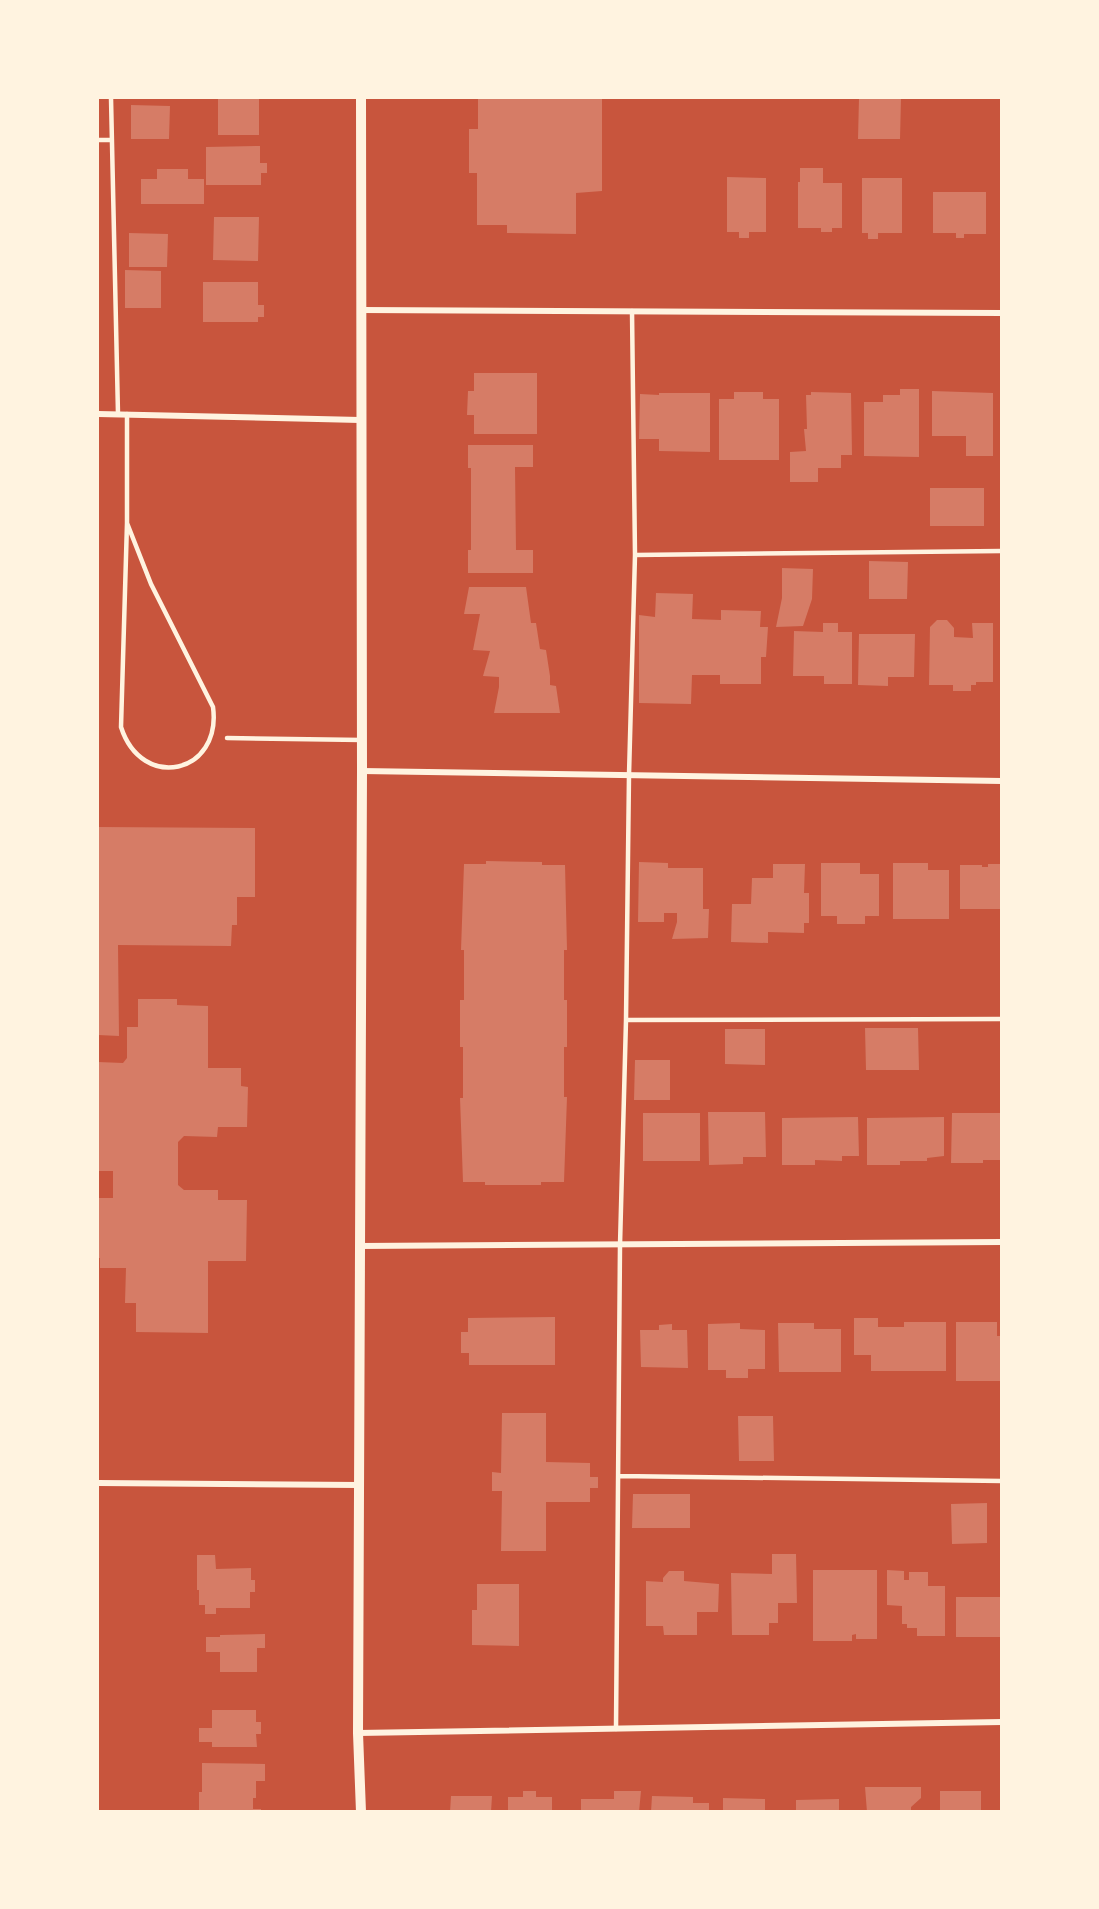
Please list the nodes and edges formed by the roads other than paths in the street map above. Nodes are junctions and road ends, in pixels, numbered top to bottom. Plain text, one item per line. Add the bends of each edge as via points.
1 (111, 98) edge
2 (361, 98) edge
3 (98, 140) edge
4 (111, 140) junction
5 (361, 310) junction
6 (632, 311) junction
7 (1002, 313) edge
8 (98, 414) edge
9 (118, 414) junction
10 (127, 414) junction
11 (360, 420) junction
12 (127, 523) junction
13 (1002, 551) edge
14 (635, 555) junction
15 (227, 738) dead end
16 (362, 740) junction
17 (362, 771) junction
18 (629, 775) junction
19 (1002, 781) edge
20 (1002, 1019) edge
21 (626, 1020) junction
22 (1002, 1242) edge
23 (621, 1245) junction
24 (359, 1246) junction
25 (619, 1476) junction
26 (1002, 1481) edge
27 (98, 1483) edge
28 (359, 1485) junction
29 (1002, 1722) edge
30 (616, 1729) junction
31 (358, 1733) junction
32 (361, 1812) edge

1 - 4 lane
2 - 5 street
3 - 4 lane
4 - 9 lane
5 - 6 street
5 - 11 street
6 - 7 street
6 - 14 lane
8 - 9 street
9 - 10 street
10 - 11 street
10 - 12 lane
11 - 16 street
12 - 12 lane via 121,727 135,754 162,768 178,767 204,751 212,738 213,707 151,584
13 - 14 lane
14 - 18 lane
15 - 16 lane
16 - 17 street
17 - 18 street
17 - 24 street
18 - 19 street
18 - 21 lane
20 - 21 lane
21 - 23 lane
22 - 23 street
23 - 24 street
23 - 25 lane
24 - 28 street
25 - 26 lane
25 - 30 lane
27 - 28 street
28 - 31 street
29 - 30 street
30 - 31 street
31 - 32 street

